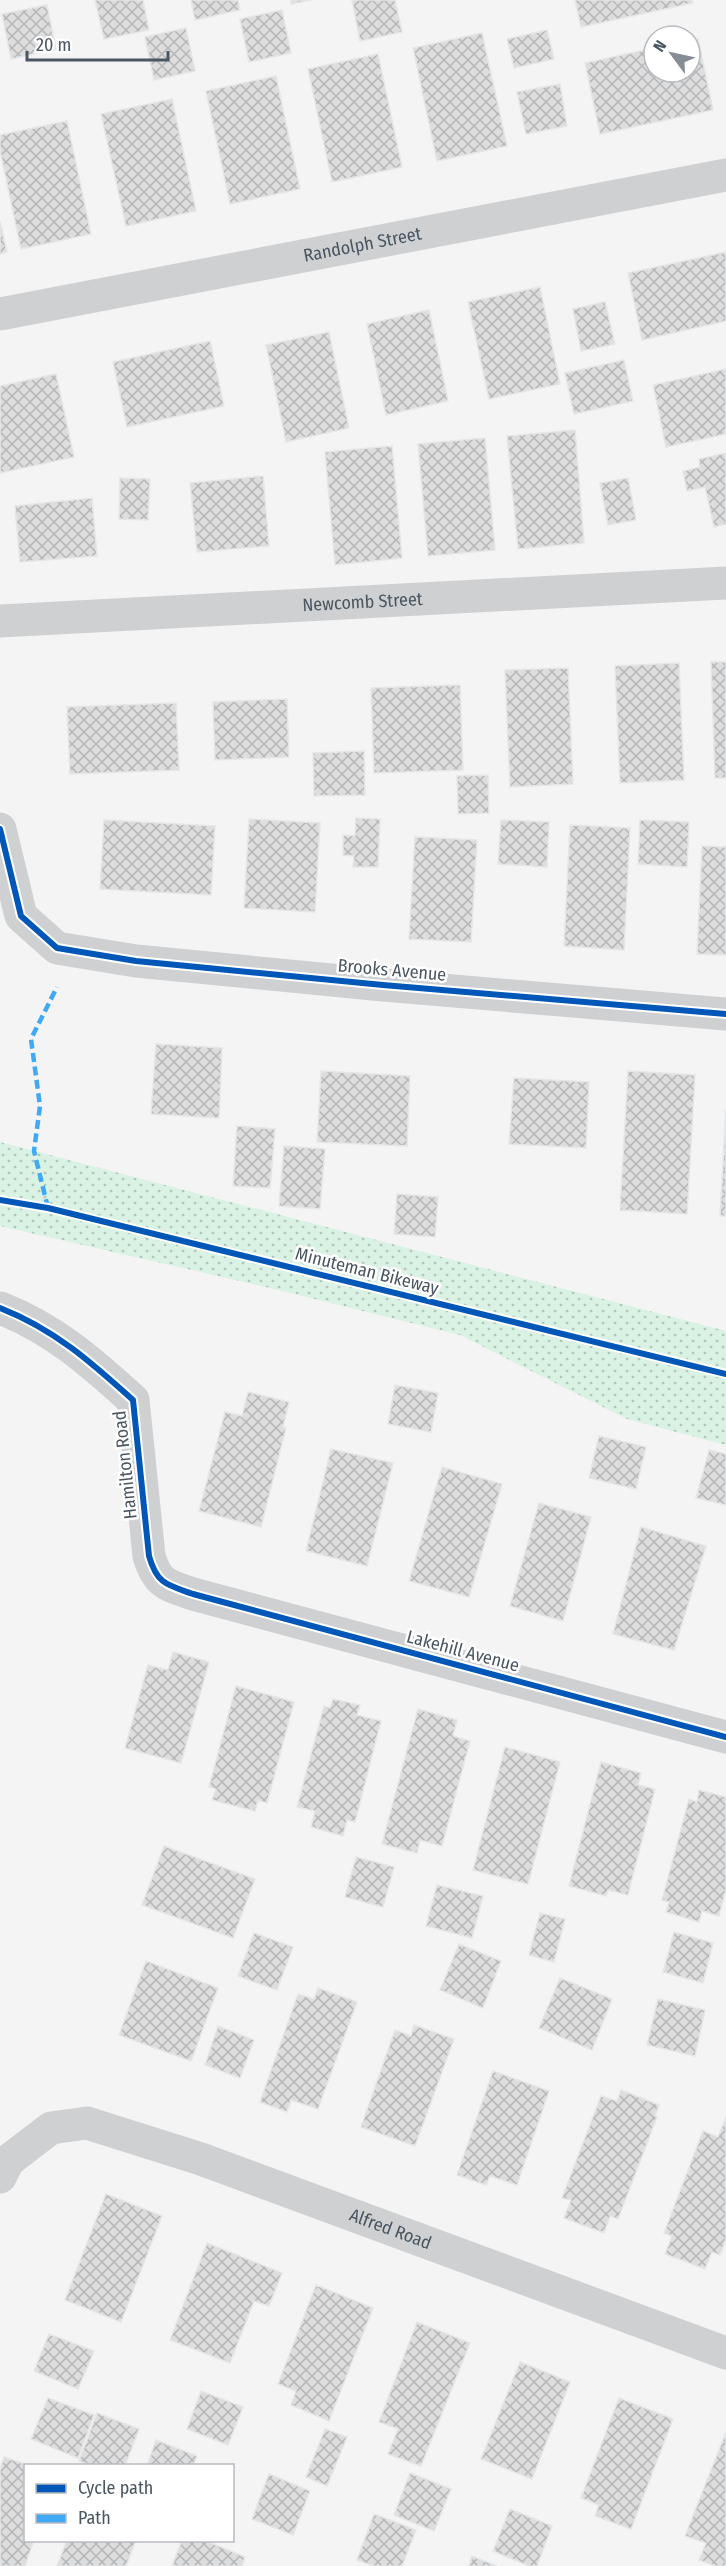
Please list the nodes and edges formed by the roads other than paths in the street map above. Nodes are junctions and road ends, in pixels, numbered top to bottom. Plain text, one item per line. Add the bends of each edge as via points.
1 (726, 175) edge
2 (0, 314) edge
3 (726, 583) edge
4 (0, 621) edge
5 (0, 829) edge
6 (726, 1014) edge
7 (0, 1308) edge
8 (193, 1594) joint
9 (726, 1737) edge
10 (0, 2176) edge
11 (726, 2354) edge

1 - 2 street, Randolph Street
3 - 4 street, Newcomb Street
5 - 6 street, Brooks Avenue via 21,916 57,948 136,961 336,981
7 - 8 street, Hamilton Road via 26,1318 85,1356 133,1400 154,1573 165,1584
8 - 9 street, Lakehill Avenue
10 - 11 street, Alfred Road via 8,2161 51,2128 87,2123 201,2160

